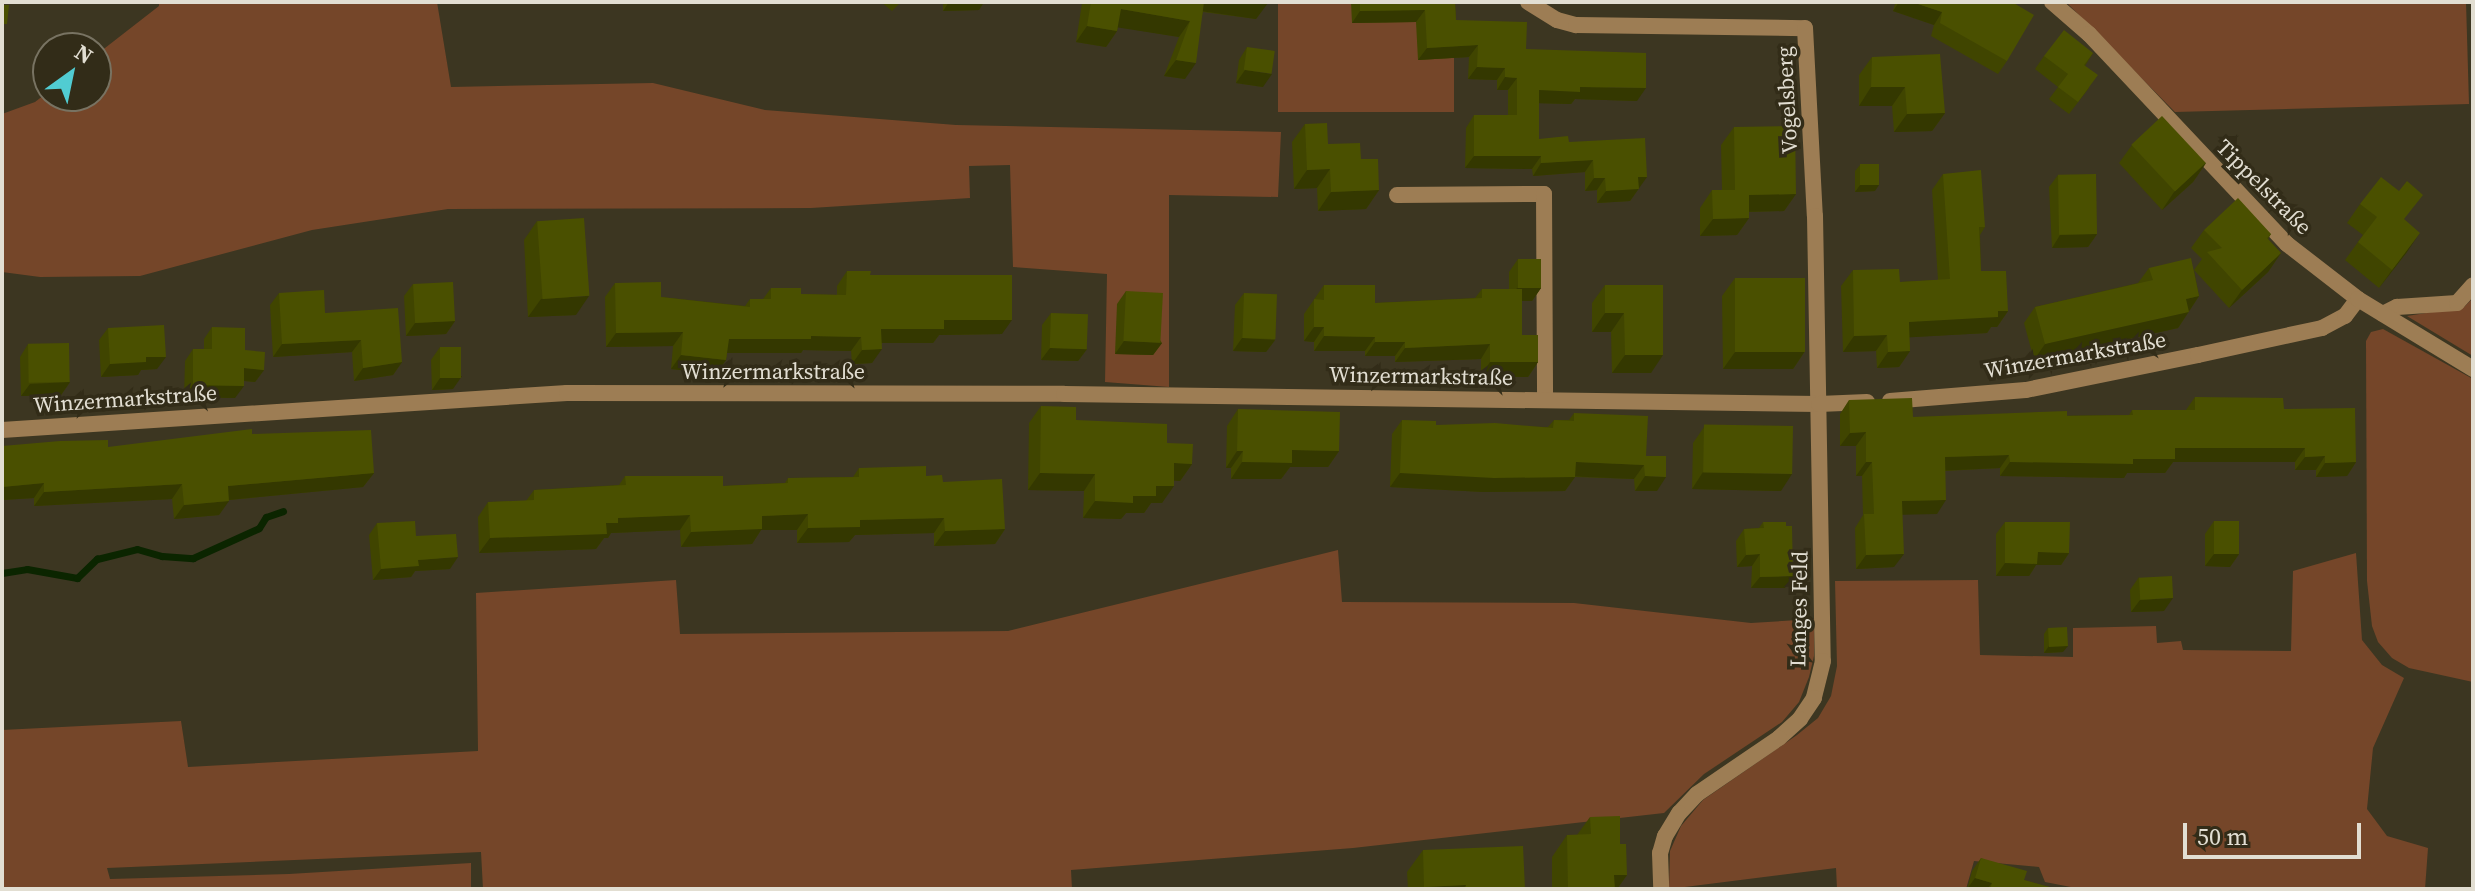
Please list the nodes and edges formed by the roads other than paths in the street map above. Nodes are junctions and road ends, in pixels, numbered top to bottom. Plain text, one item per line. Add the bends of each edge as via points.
1 (1528, 2) edge
2 (2052, 2) edge
3 (1397, 195) dead end
4 (2473, 285) edge
5 (2358, 299) junction
6 (2383, 314) junction
7 (2473, 369) edge
8 (1545, 399) junction
9 (1819, 404) junction
10 (2, 430) edge
11 (1661, 889) edge

1 - 9 street, Vogelsberg via 1576,25 1805,28
2 - 5 street, Tippelstraße via 2089,34 2287,244
3 - 8 street, Winzermarkstraße via 1544,194
4 - 6 street via 2457,303 2397,307
5 - 6 street, Tippelstraße
5 - 9 street, Winzermarkstraße via 2345,316 2322,328 2026,390
6 - 7 street, Tippelstraße
8 - 9 street, Winzermarkstraße
8 - 10 street, Winzermarkstraße via 567,393
9 - 11 street, Langes Feld via 1825,636 1819,685 1793,726 1697,794 1679,813 1660,853

